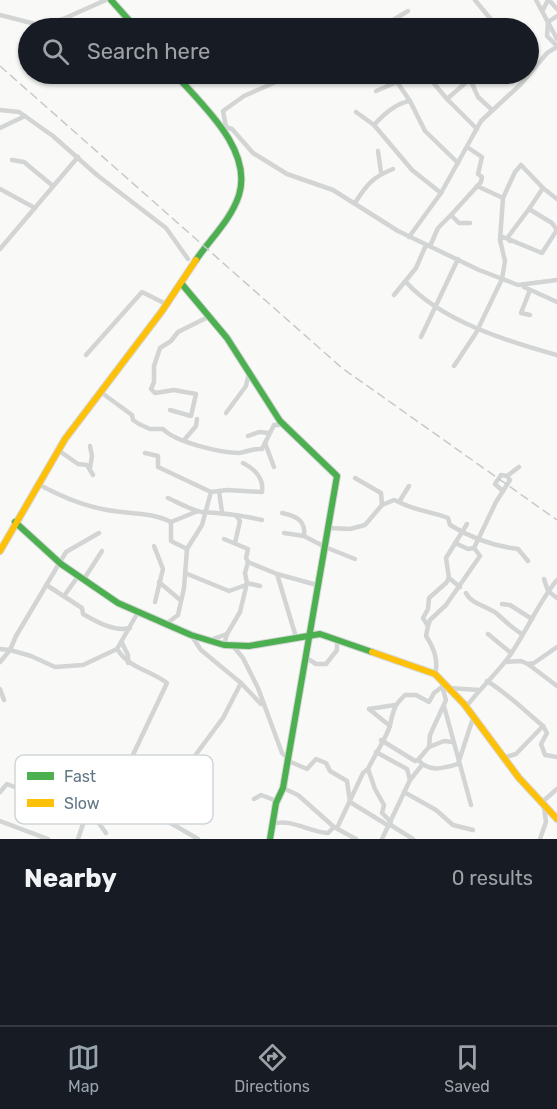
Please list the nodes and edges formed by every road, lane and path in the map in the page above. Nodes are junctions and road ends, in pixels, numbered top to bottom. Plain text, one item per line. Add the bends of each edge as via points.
1 (108, 0) edge
2 (476, 0) edge
3 (536, 0) edge
4 (549, 0) edge
5 (541, 8) junction
6 (557, 9) edge
7 (408, 11) dead end
8 (0, 15) edge
9 (557, 16) edge
10 (65, 18) edge
11 (126, 18) edge
12 (396, 18) edge
13 (490, 18) edge
14 (18, 20) edge
15 (548, 22) junction
16 (547, 36) junction
17 (557, 44) edge
18 (547, 53) junction
19 (539, 63) edge
20 (184, 84) edge
21 (271, 84) edge
22 (392, 84) edge
23 (398, 84) edge
24 (434, 84) edge
25 (519, 84) edge
26 (376, 91) dead end
27 (447, 99) junction
28 (410, 101) junction
29 (0, 110) edge
30 (491, 110) junction
31 (356, 112) dead end
32 (25, 116) junction
33 (374, 125) junction
34 (223, 126) junction
35 (0, 128) edge
36 (477, 129) junction
37 (467, 147) junction
38 (378, 152) dead end
39 (78, 157) junction
40 (12, 160) dead end
41 (458, 163) junction
42 (393, 169) dead end
43 (381, 172) junction
44 (53, 186) junction
45 (477, 186) junction
46 (0, 189) edge
47 (545, 189) junction
48 (441, 193) junction
49 (557, 193) edge
50 (503, 198) junction
51 (557, 199) edge
52 (355, 203) junction
53 (35, 208) junction
54 (529, 209) junction
55 (451, 215) junction
56 (470, 223) dead end
57 (557, 230) edge
58 (409, 237) junction
59 (500, 240) junction
60 (510, 241) junction
61 (428, 245) junction
62 (0, 249) edge
63 (188, 259) dead end
64 (458, 259) junction
65 (502, 279) junction
66 (557, 279) edge
67 (406, 282) junction
68 (181, 283) junction
69 (521, 286) junction
70 (530, 290) junction
71 (394, 295) dead end
72 (557, 302) edge
73 (166, 304) junction
74 (437, 306) junction
75 (530, 315) dead end
76 (210, 316) junction
77 (479, 328) junction
78 (421, 337) dead end
79 (557, 354) edge
80 (86, 355) dead end
81 (454, 366) dead end
82 (249, 373) junction
83 (102, 393) junction
84 (170, 410) dead end
85 (226, 413) dead end
86 (197, 419) dead end
87 (280, 421) junction
88 (269, 433) junction
89 (248, 436) dead end
90 (184, 439) junction
91 (265, 443) junction
92 (90, 446) dead end
93 (58, 450) junction
94 (145, 453) dead end
95 (243, 463) dead end
96 (274, 467) dead end
97 (519, 467) dead end
98 (90, 468) junction
99 (93, 475) dead end
100 (507, 476) junction
101 (356, 478) dead end
102 (38, 484) junction
103 (409, 486) dead end
104 (219, 491) junction
105 (503, 491) junction
106 (211, 492) junction
107 (381, 494) junction
108 (168, 498) dead end
109 (397, 501) junction
110 (382, 505) junction
111 (198, 511) junction
112 (206, 511) junction
113 (222, 512) junction
114 (282, 513) dead end
115 (237, 517) junction
116 (262, 519) dead end
117 (15, 522) junction
118 (171, 522) junction
119 (467, 524) dead end
120 (327, 528) junction
121 (462, 532) junction
122 (99, 533) dead end
123 (284, 533) dead end
124 (303, 536) junction
125 (224, 538) dead end
126 (480, 540) junction
127 (235, 543) junction
128 (455, 543) junction
129 (154, 546) dead end
130 (325, 547) junction
131 (474, 548) junction
132 (187, 549) junction
133 (0, 551) edge
134 (102, 551) dead end
135 (355, 559) dead end
136 (528, 561) dead end
137 (248, 562) junction
138 (61, 564) junction
139 (185, 573) junction
140 (277, 574) junction
141 (81, 577) junction
142 (449, 578) junction
143 (544, 579) dead end
144 (557, 580) edge
145 (159, 582) junction
146 (247, 584) junction
147 (317, 585) junction
148 (48, 586) junction
149 (260, 586) dead end
150 (460, 587) junction
151 (548, 591) junction
152 (466, 593) dead end
153 (64, 597) junction
154 (557, 598) edge
155 (179, 599) junction
156 (155, 602) dead end
157 (502, 604) dead end
158 (137, 614) junction
159 (532, 619) junction
160 (166, 624) junction
161 (428, 626) junction
162 (130, 628) junction
163 (227, 634) junction
164 (488, 634) dead end
165 (522, 634) junction
166 (191, 635) junction
167 (309, 635) junction
168 (296, 637) junction
169 (210, 640) junction
170 (337, 640) junction
171 (122, 643) junction
172 (224, 645) junction
173 (233, 646) junction
174 (557, 646) edge
175 (0, 649) edge
176 (117, 649) junction
177 (126, 649) junction
178 (10, 650) junction
179 (511, 653) junction
180 (305, 657) junction
181 (0, 662) edge
182 (504, 662) junction
183 (128, 663) junction
184 (528, 664) junction
185 (435, 674) junction
186 (487, 681) junction
187 (241, 683) junction
188 (444, 686) junction
189 (557, 686) edge
190 (0, 689) edge
191 (479, 690) junction
192 (4, 700) dead end
193 (395, 705) junction
194 (262, 706) junction
195 (444, 706) junction
196 (466, 707) junction
197 (473, 718) junction
198 (390, 726) junction
199 (543, 726) junction
200 (381, 741) junction
201 (452, 742) junction
202 (429, 747) junction
203 (376, 752) junction
204 (132, 755) edge
205 (196, 755) edge
206 (557, 757) edge
207 (503, 758) junction
208 (286, 759) junction
209 (420, 762) junction
210 (458, 764) junction
211 (368, 769) junction
212 (410, 780) junction
213 (15, 787) edge
214 (283, 788) junction
215 (557, 789) edge
216 (0, 792) edge
217 (404, 792) junction
218 (254, 799) dead end
219 (277, 801) junction
220 (350, 802) junction
221 (471, 805) dead end
222 (542, 805) junction
223 (556, 816) edge
224 (0, 821) edge
225 (84, 824) edge
226 (99, 824) edge
227 (172, 824) edge
228 (273, 824) junction
229 (390, 824) junction
230 (336, 828) junction
231 (472, 830) dead end
232 (106, 833) dead end
233 (345, 833) junction
234 (541, 838) edge
235 (48, 839) edge
236 (78, 839) edge
237 (198, 839) edge
238 (270, 839) edge
239 (341, 839) edge
240 (356, 839) edge
241 (382, 839) edge
242 (413, 839) edge

1 - 10 street
1 - 11 street
2 - 13 street
3 - 5 street
4 - 5 street
4 - 6 street
5 - 15 street
7 - 12 street
8 - 14 street
9 - 15 street
15 - 16 street
15 - 17 street
16 - 17 street
16 - 18 street
17 - 18 street
18 - 19 street
20 - 34 street
21 - 34 street via 223,111
22 - 26 street
23 - 28 street
24 - 27 street
25 - 30 street
27 - 30 street via 464,86 474,90
27 - 36 street
28 - 33 street via 388,111
28 - 41 street via 432,140
29 - 32 street
30 - 36 street
31 - 33 street
32 - 35 street
32 - 39 street
33 - 48 street via 412,170
34 - 52 street via 232,129 253,153 287,174 333,190
34 - 68 street via 241,171 239,195 217,235
36 - 37 street
37 - 41 street
37 - 45 street via 482,157 478,174 482,177
38 - 43 street
39 - 44 street
39 - 63 street via 166,228
40 - 44 street via 24,162
41 - 48 street
42 - 43 street
43 - 52 street
44 - 53 street
45 - 50 street
45 - 55 street
46 - 53 street
47 - 49 street
47 - 50 street via 519,165
47 - 51 street
47 - 54 street
48 - 58 street
50 - 59 street
52 - 58 street
53 - 62 street
54 - 57 street
54 - 60 street via 508,237
55 - 56 street via 459,223
55 - 61 street
57 - 60 street via 542,253
58 - 61 street
59 - 60 street via 503,237
59 - 65 street via 505,261
61 - 64 street
61 - 67 street
64 - 65 street
64 - 74 street
65 - 69 street
65 - 77 street
66 - 69 street
67 - 71 street
67 - 74 street
68 - 73 street
68 - 76 street
69 - 70 street
70 - 72 street
70 - 75 street via 520,313
73 - 80 street via 142,292
73 - 83 street
74 - 77 street
74 - 78 street
76 - 82 street
76 - 84 street via 178,332 160,348 151,389 155,393 174,390 196,394 190,416
77 - 79 street via 517,345
77 - 81 street
82 - 85 street via 246,386
82 - 87 street
83 - 90 street via 139,424
83 - 93 street
86 - 90 street
87 - 88 street
87 - 120 street via 337,476
88 - 89 street
88 - 91 street
90 - 91 street via 222,453 262,449
91 - 96 street
92 - 98 street
93 - 98 street
93 - 102 street
94 - 106 street via 158,456 158,467
95 - 104 street via 257,473 262,492
97 - 100 street
98 - 99 street
100 - 105 street via 510,480
100 - 105 street via 501,475 495,484
101 - 107 street
102 - 117 street
102 - 118 street via 105,510 153,515
103 - 109 street
104 - 106 street
104 - 113 street
105 - 126 street
106 - 112 street
107 - 109 street
107 - 110 street
108 - 111 street
109 - 110 street
109 - 121 street via 414,510 448,518 450,525
110 - 120 street via 365,525
111 - 112 street
111 - 118 street
112 - 113 street
112 - 132 street
113 - 115 street
114 - 124 street via 301,521 305,527
115 - 116 street
115 - 127 street via 240,521
117 - 133 street
117 - 138 street
118 - 132 street via 171,541
119 - 121 street
120 - 130 street
121 - 126 street
121 - 128 street
122 - 138 street via 66,552
123 - 124 street
124 - 130 street
125 - 127 street
126 - 131 street
126 - 136 street via 518,549
127 - 137 street via 248,549
128 - 131 street
128 - 142 street via 446,558
129 - 145 street via 163,569
130 - 135 street
130 - 147 street
131 - 150 street via 480,556
132 - 139 street
134 - 141 street
137 - 140 street
137 - 146 street
138 - 141 street
138 - 148 street
139 - 146 street via 229,591
139 - 155 street
140 - 147 street
140 - 168 street
141 - 153 street
141 - 158 street
142 - 150 street
142 - 161 street via 429,598 423,618
143 - 151 street
144 - 151 street
145 - 155 street
145 - 156 street
146 - 149 street
146 - 163 street via 240,612
147 - 167 street
148 - 153 street
148 - 178 street
150 - 161 street
151 - 154 street
151 - 159 street
152 - 165 street via 469,599 498,614
153 - 162 street via 91,618 118,630
155 - 160 street via 178,615
157 - 159 street
158 - 160 street
158 - 162 street
159 - 165 street
160 - 166 street
161 - 185 street via 426,636 438,665
162 - 171 street
163 - 169 street
163 - 172 street
164 - 179 street
165 - 179 street
166 - 169 street
166 - 187 street via 201,650
167 - 168 street
167 - 170 street
167 - 180 street
168 - 173 street
169 - 172 street
170 - 180 street via 337,650 326,664 316,664
170 - 185 street
171 - 176 street
171 - 177 street
172 - 173 street
173 - 194 street via 250,671
174 - 184 street
175 - 178 street
176 - 177 street
176 - 178 street via 83,665 63,668
176 - 183 street
177 - 183 street
178 - 181 street
179 - 182 street
180 - 208 street
182 - 184 street
182 - 186 street
183 - 204 street via 167,683
184 - 189 street
185 - 188 street
186 - 191 street
186 - 199 street via 508,694 514,704
187 - 194 street
187 - 205 street via 223,718
188 - 191 street
188 - 193 street via 429,702 416,695 405,695
188 - 195 street
188 - 196 street
190 - 192 street
191 - 196 street
193 - 198 street via 390,713
193 - 198 street via 369,709
194 - 208 street
195 - 201 street
195 - 202 street via 430,735
196 - 197 street
197 - 207 street
197 - 210 street
198 - 200 street
199 - 206 street via 547,733 541,744 545,755
199 - 207 street via 516,754
200 - 203 street
200 - 209 street
201 - 202 street
201 - 210 street
202 - 209 street
203 - 211 street
203 - 212 street via 407,769
207 - 222 street
208 - 214 street
208 - 220 street via 307,769 316,759 326,763 330,771 347,781
209 - 210 street via 438,769
209 - 212 street
210 - 221 street
211 - 220 street
211 - 229 street via 384,805 382,813
212 - 217 street
213 - 216 street via 7,784
214 - 219 street
214 - 230 street via 298,795
215 - 222 street
217 - 229 street
217 - 231 street via 453,825
218 - 219 street via 261,795
219 - 228 street
220 - 229 street
220 - 230 street
222 - 223 street
222 - 234 street via 546,822
224 - 235 street
225 - 236 street
226 - 232 street
227 - 237 street
228 - 230 street via 280,821 328,833
228 - 238 street
229 - 241 street
229 - 242 street
230 - 233 street
233 - 239 street
233 - 240 street

